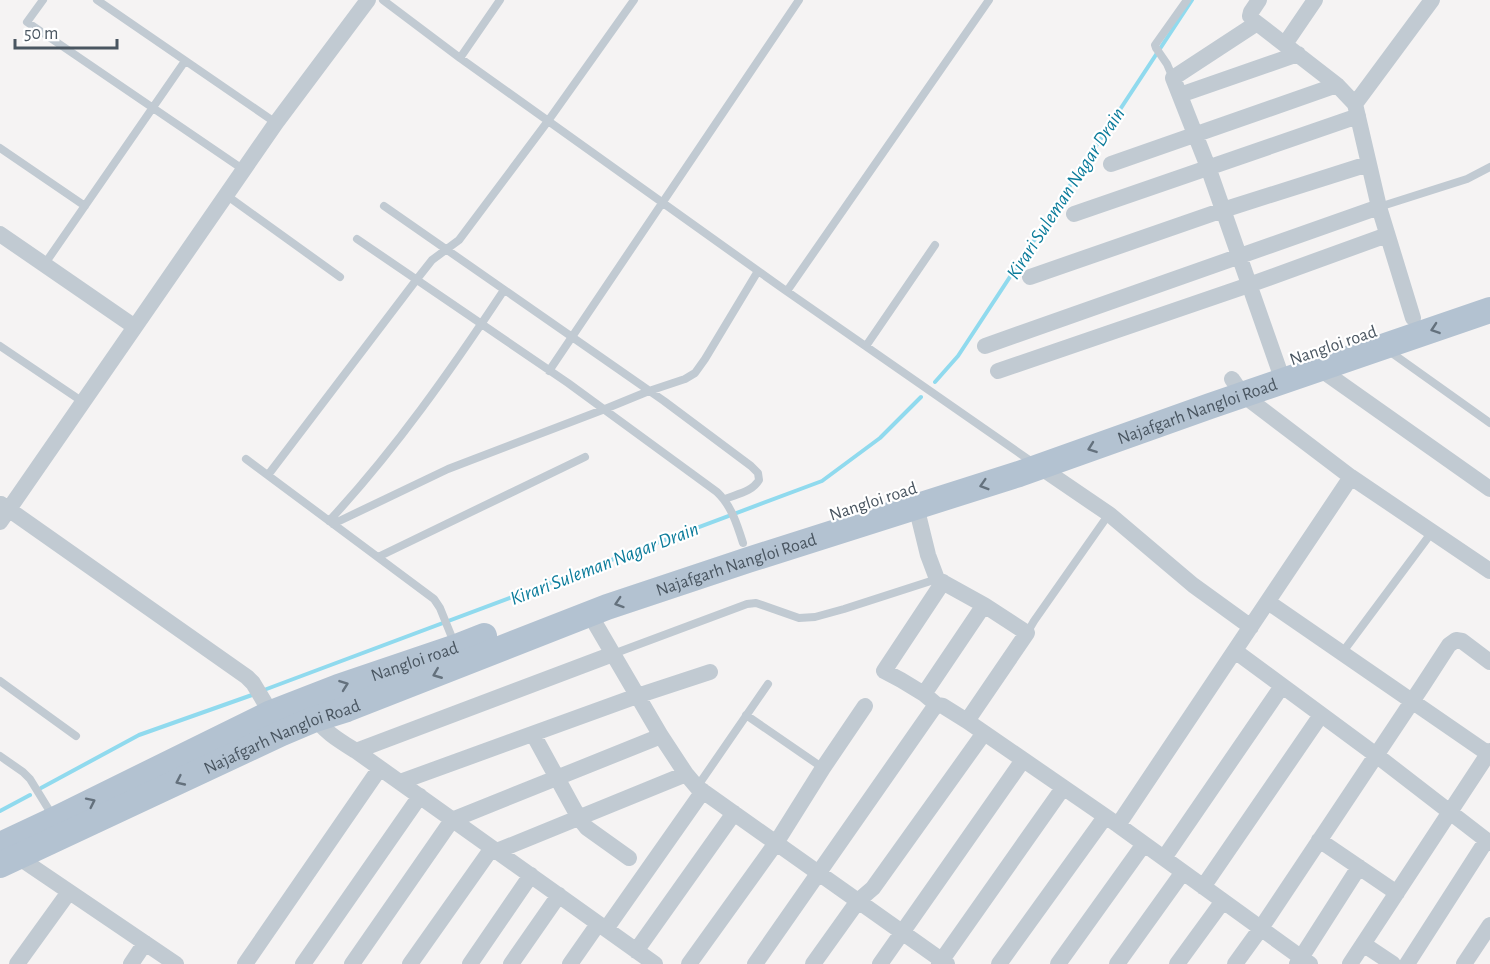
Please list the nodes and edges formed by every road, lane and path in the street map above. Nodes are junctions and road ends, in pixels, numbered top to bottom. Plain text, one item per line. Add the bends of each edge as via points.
1 (43, 0) edge
2 (97, 0) edge
3 (368, 0) edge
4 (383, 0) edge
5 (500, 0) edge
6 (634, 0) edge
7 (799, 0) edge
8 (989, 0) edge
9 (1187, 0) edge
10 (1259, 0) edge
11 (1316, 0) edge
12 (1432, 0) edge
13 (1257, 23) junction
14 (1291, 49) junction
15 (460, 58) junction
16 (185, 61) junction
17 (1170, 71) junction
18 (1337, 85) junction
19 (1180, 95) junction
20 (152, 108) junction
21 (1357, 110) junction
22 (548, 121) junction
23 (276, 123) junction
24 (1196, 136) junction
25 (0, 148) edge
26 (1111, 164) dead end
27 (1368, 164) junction
28 (1208, 166) junction
29 (1490, 167) edge
30 (244, 170) junction
31 (226, 195) junction
32 (663, 203) junction
33 (85, 206) junction
34 (384, 206) dead end
35 (1379, 207) junction
36 (1223, 210) junction
37 (1074, 214) dead end
38 (0, 234) edge
39 (1387, 235) junction
40 (357, 239) dead end
41 (935, 245) dead end
42 (446, 249) junction
43 (1239, 256) junction
44 (44, 265) junction
45 (758, 271) junction
46 (340, 278) dead end
47 (1030, 278) dead end
48 (417, 279) junction
49 (1250, 285) junction
50 (504, 290) junction
51 (787, 291) junction
52 (1490, 291) edge
53 (1490, 310) edge
54 (1413, 318) junction
55 (481, 324) junction
56 (135, 327) junction
57 (572, 337) junction
58 (0, 346) edge
59 (866, 346) junction
60 (985, 346) dead end
61 (1384, 347) junction
62 (1320, 369) junction
63 (549, 370) junction
64 (998, 371) dead end
65 (1280, 373) junction
66 (1237, 387) junction
67 (649, 391) junction
68 (83, 402) junction
69 (605, 409) junction
70 (1490, 423) edge
71 (585, 457) dead end
72 (246, 459) dead end
73 (1031, 460) junction
74 (268, 475) junction
75 (1351, 477) junction
76 (1490, 489) edge
77 (726, 502) junction
78 (916, 506) junction
79 (3, 512) edge
80 (1109, 514) junction
81 (331, 523) junction
82 (1432, 532) junction
83 (740, 534) junction
84 (378, 557) junction
85 (1490, 572) edge
86 (940, 580) junction
87 (1268, 602) junction
88 (984, 605) junction
89 (589, 613) junction
90 (1251, 627) junction
91 (1027, 633) junction
92 (452, 637) junction
93 (1235, 651) junction
94 (1342, 653) junction
95 (613, 654) junction
96 (1490, 662) edge
97 (710, 672) dead end
98 (0, 681) edge
99 (768, 684) dead end
100 (1282, 686) junction
101 (924, 694) junction
102 (637, 696) junction
103 (1412, 701) junction
104 (938, 705) junction
105 (865, 706) dead end
106 (309, 710) junction
107 (271, 713) junction
108 (747, 715) junction
109 (1321, 715) junction
110 (967, 721) junction
111 (984, 733) junction
112 (533, 734) junction
113 (76, 736) dead end
114 (660, 736) junction
115 (356, 751) junction
116 (1489, 753) edge
117 (1376, 755) junction
118 (0, 756) edge
119 (1023, 760) junction
120 (380, 768) junction
121 (823, 768) junction
122 (686, 774) junction
123 (557, 777) junction
124 (400, 782) junction
125 (1063, 788) junction
126 (700, 789) junction
127 (420, 796) junction
128 (734, 813) junction
129 (1450, 813) junction
130 (579, 818) junction
131 (55, 819) junction
132 (452, 820) junction
133 (1112, 821) junction
134 (1319, 840) junction
135 (1488, 842) edge
136 (776, 843) junction
137 (1144, 844) junction
138 (494, 850) junction
139 (6, 855) edge
140 (629, 858) dead end
141 (1164, 858) junction
142 (1359, 867) junction
143 (1183, 872) junction
144 (818, 873) junction
145 (531, 875) junction
146 (1203, 887) junction
147 (69, 892) junction
148 (1397, 892) junction
149 (558, 895) junction
150 (858, 901) junction
151 (1223, 901) junction
152 (1490, 925) edge
153 (602, 927) junction
154 (1261, 928) junction
155 (902, 932) junction
156 (145, 943) junction
157 (1363, 944) junction
158 (644, 959) edge
159 (1303, 962) edge
160 (942, 963) edge
161 (17, 964) edge
162 (130, 964) edge
163 (176, 964) edge
164 (245, 964) edge
165 (303, 964) edge
166 (351, 964) edge
167 (410, 964) edge
168 (470, 964) edge
169 (512, 964) edge
170 (570, 964) edge
171 (688, 964) edge
172 (755, 964) edge
173 (813, 964) edge
174 (880, 964) edge
175 (999, 964) edge
176 (1058, 964) edge
177 (1117, 964) edge
178 (1177, 964) edge
179 (1235, 964) edge
180 (1350, 964) edge
181 (1393, 964) edge
182 (1407, 964) edge
183 (1464, 964) edge

1 - 20 lane via 27,22
2 - 16 lane
3 - 23 street
4 - 15 lane
5 - 15 lane
6 - 22 lane
7 - 32 lane
8 - 51 lane
9 - 17 lane via 1156,43
10 - 13 street via 1250,16
11 - 14 street
12 - 21 street
13 - 14 street
13 - 17 street
14 - 18 street
14 - 19 street
15 - 22 lane
16 - 20 lane
16 - 23 lane
17 - 19 street
18 - 21 street
18 - 24 street
19 - 24 street
20 - 30 lane
20 - 33 lane
21 - 27 street
21 - 28 street
22 - 32 lane
22 - 42 lane via 459,240
23 - 30 street
24 - 26 street
24 - 28 street
25 - 33 lane
27 - 35 street
27 - 36 street
28 - 36 street
28 - 37 street
29 - 35 lane via 1467,180
30 - 31 street
31 - 46 lane
31 - 56 street
32 - 45 lane
32 - 57 lane
33 - 44 lane
34 - 42 lane
35 - 39 street
35 - 43 street
36 - 43 street
36 - 47 street
38 - 44 street
39 - 49 street
39 - 54 street
40 - 48 lane
41 - 59 lane
42 - 48 lane
42 - 50 lane
43 - 49 street
43 - 60 street
44 - 56 street
45 - 51 lane
45 - 67 lane via 695,373
48 - 55 lane
48 - 74 lane
49 - 64 street
49 - 65 street
50 - 55 lane
50 - 57 lane
51 - 59 lane
52 - 54 main road, Nangloi road
53 -> 61 main road, Najafgarh Nangloi Road
54 - 65 main road, Nangloi road
55 - 63 lane
55 - 81 lane via 397,442
56 - 68 street
57 - 63 lane
57 - 67 lane
58 - 68 lane
59 - 73 lane
61 - 62 main road, Najafgarh Nangloi Road
61 - 70 lane
62 - 65 main road, Najafgarh Nangloi Road
62 - 76 street
63 - 69 lane
65 - 66 main road, Nangloi road
66 - 73 main road, Najafgarh Nangloi Road
66 - 75 street
67 - 69 lane
67 - 77 lane via 758,473 755,486
68 - 79 street
69 - 77 lane
69 - 81 lane via 448,469
71 - 84 lane
72 - 74 lane
73 -> 78 main road, Najafgarh Nangloi Road
73 - 80 street
73 - 83 main road, Nangloi road
74 - 81 lane
75 - 82 street
75 - 87 street
77 - 83 lane
78 - 86 street via 928,555
78 -> 89 main road, Najafgarh Nangloi Road
79 - 107 street via 247,677
80 - 90 street via 1193,585
80 - 91 lane
81 - 84 lane
82 - 85 street
82 - 94 lane
83 - 92 main road, Nangloi road via 601,590
84 - 92 lane via 434,599
86 - 88 street
86 - 95 lane via 815,617 799,618 747,603
86 - 101 street via 884,671
87 - 90 street
87 - 94 street
88 - 91 street
88 - 101 street
89 - 95 street
89 -> 106 main road, Najafgarh Nangloi Road via 347,709
90 - 93 street
91 - 110 street
106 -> 92 main road, Nangloi road via 338,687
93 - 100 street
93 - 133 street
94 - 103 street
95 - 102 street
95 - 115 street
96 - 103 street via 1455,640
97 - 102 street
98 - 113 lane
99 - 108 lane
100 - 109 street
100 - 141 street
101 - 104 street
102 - 112 street
102 - 114 street
103 - 116 street
103 - 117 street
104 - 110 street
104 - 144 street
105 - 121 street
106 - 107 main road, Nangloi road
106 - 115 street via 334,737
106 -> 139 main road, Najafgarh Nangloi Road via 282,733
131 -> 107 main road, Nangloi road
108 - 121 lane
108 - 126 lane
109 - 117 street
109 - 146 street
110 - 111 street
111 - 119 street
111 - 150 street via 873,888
112 - 123 street
112 - 124 street
114 - 122 street
114 - 123 street
115 - 120 street
116 - 129 street
117 - 129 street
117 - 134 street
118 - 131 lane via 30,779
119 - 125 street
119 - 155 street
120 - 124 street
120 - 164 street
121 - 136 street
122 - 126 street
122 - 130 street
123 - 130 street
123 - 132 street
124 - 127 street
125 - 133 street
125 - 160 street
126 - 128 street
126 - 153 street
127 - 132 street
127 - 165 street
128 - 136 street
128 - 158 street
129 - 135 street
129 - 148 street
130 - 138 street
130 - 140 street
131 - 139 main road, Nangloi road
132 - 138 street
132 - 166 street
133 - 137 street
133 - 175 street
134 - 142 street
134 - 154 street
135 - 182 street
136 - 144 street
136 - 171 street
137 - 141 street
137 - 176 street
138 - 145 street
138 - 167 street
139 - 147 street
141 - 143 street
142 - 148 street
142 - 159 street
143 - 146 street
143 - 177 street
144 - 150 street
144 - 172 street
145 - 149 street
145 - 168 street
146 - 151 street
147 - 156 street
147 - 161 street
148 - 157 street
149 - 153 street
149 - 169 street
150 - 155 street
150 - 173 street
151 - 154 street
151 - 178 street
152 - 183 street
153 - 158 street
153 - 170 street
154 - 159 street
154 - 179 street
155 - 160 street
155 - 174 street
156 - 162 street
156 - 163 street
157 - 180 street
157 - 181 street

